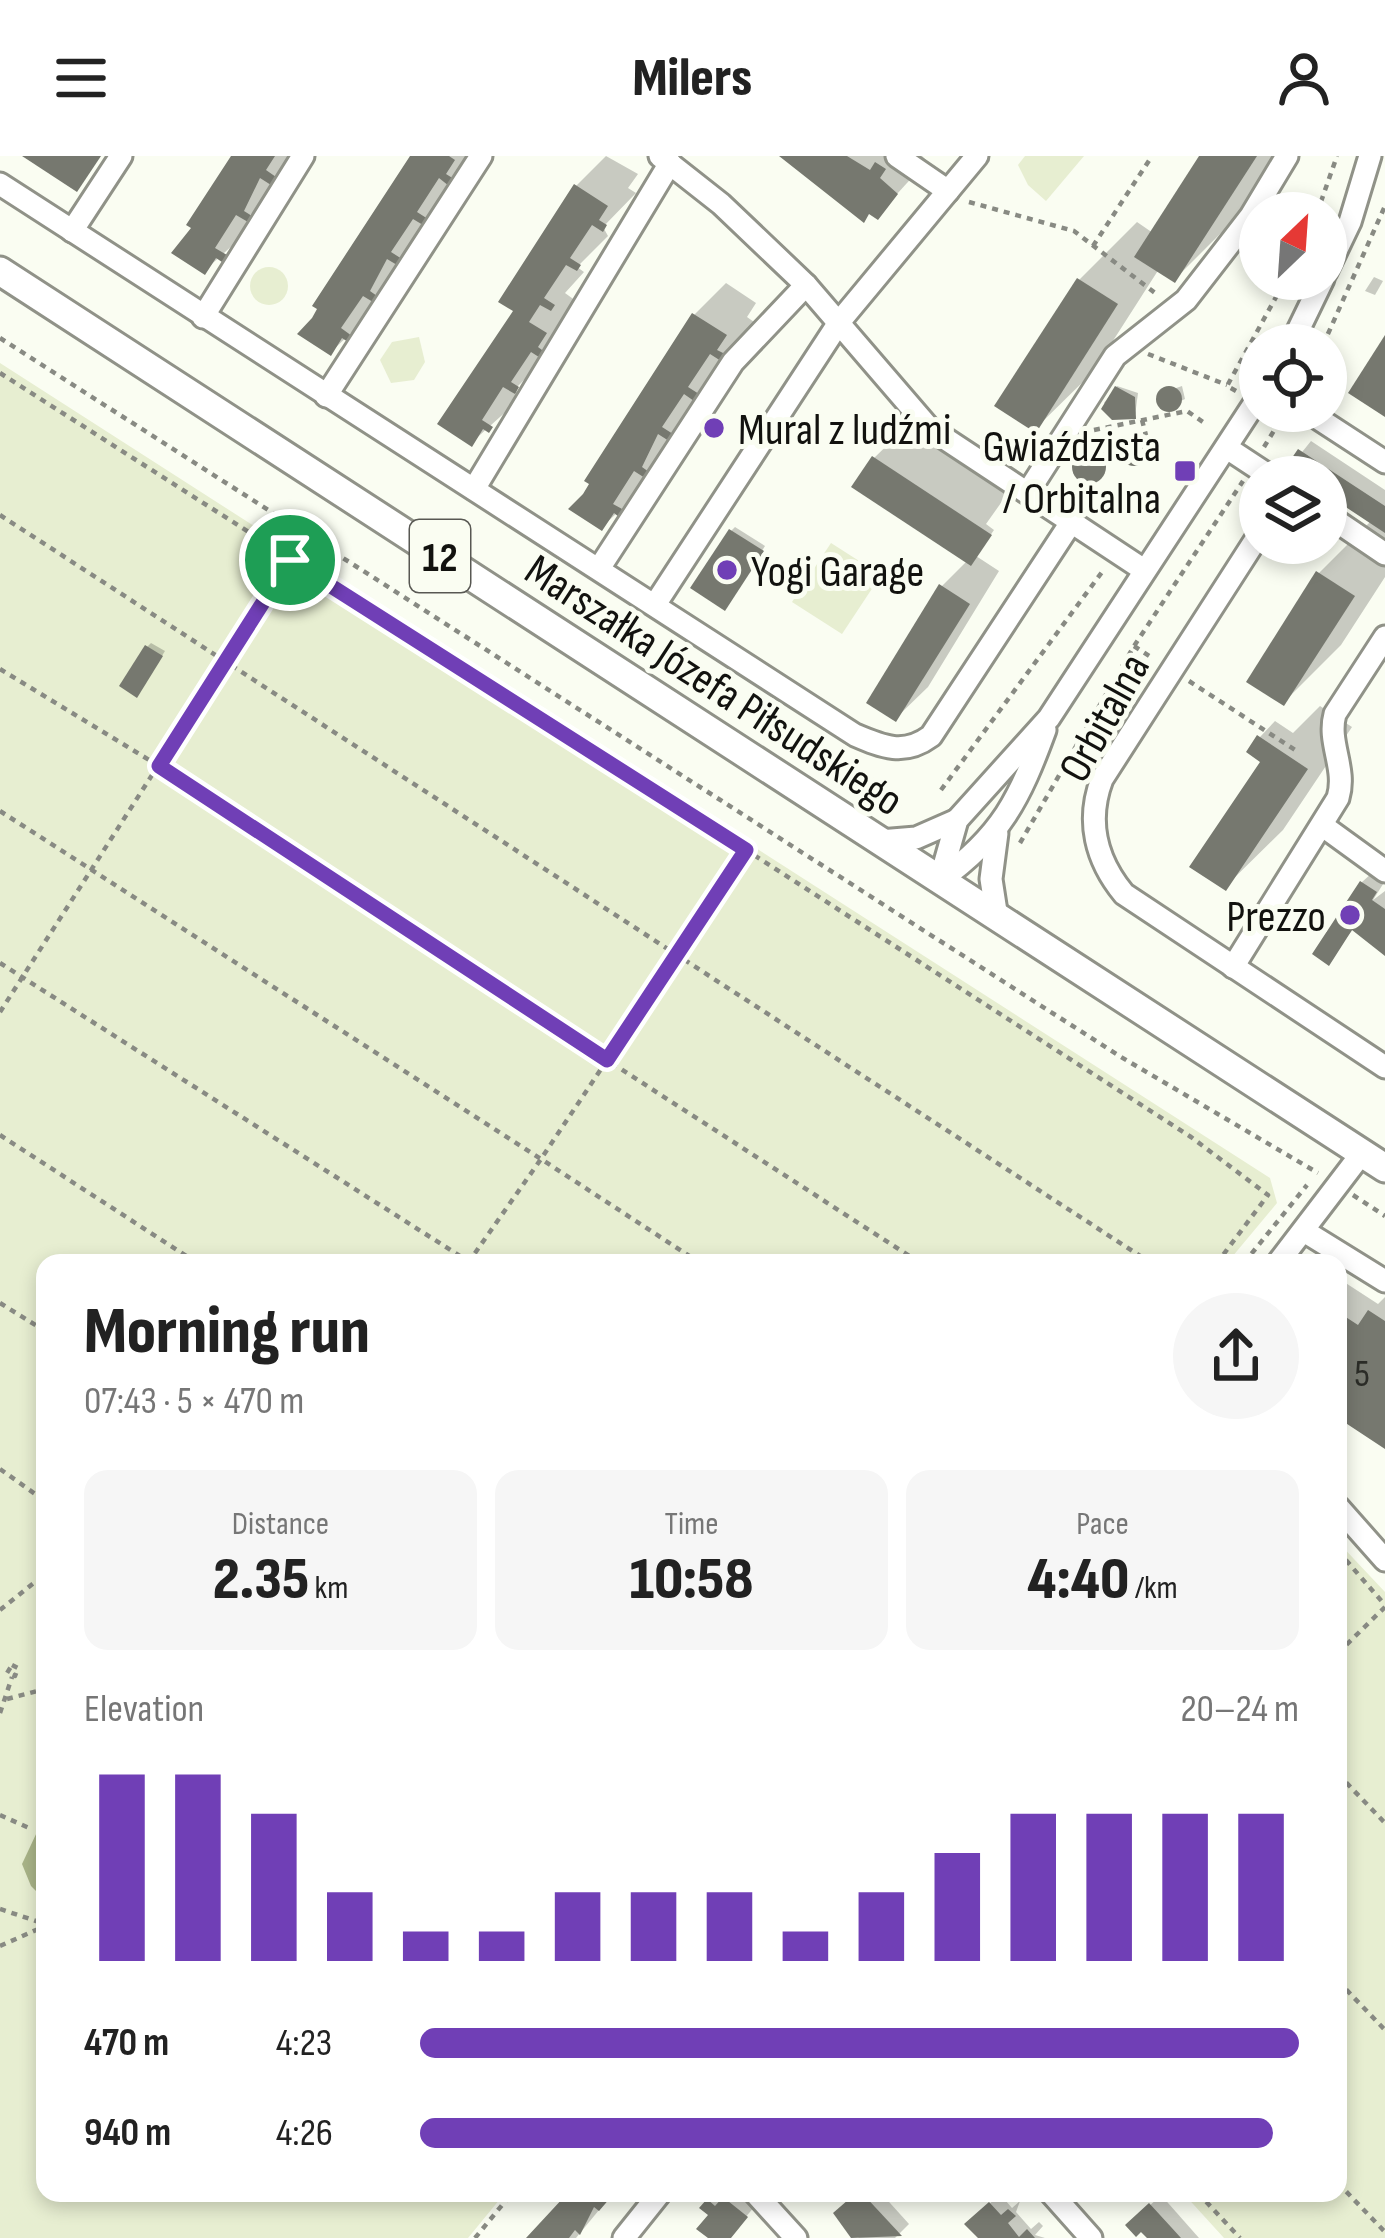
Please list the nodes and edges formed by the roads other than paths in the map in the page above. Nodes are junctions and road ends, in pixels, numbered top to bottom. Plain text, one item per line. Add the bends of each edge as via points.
1 (121, 156) edge
2 (303, 156) edge
3 (481, 156) edge
4 (896, 156) edge
5 (976, 156) edge
6 (1370, 156) edge
7 (1288, 158) edge
8 (665, 159) edge
9 (0, 184) edge
10 (948, 191) junction
11 (1347, 228) edge
12 (72, 231) junction
13 (0, 272) edge
14 (806, 285) junction
15 (203, 317) junction
16 (839, 321) junction
17 (326, 396) junction
18 (1239, 422) edge
19 (1338, 432) edge
20 (1227, 448) junction
21 (1239, 456) edge
22 (1385, 462) edge
23 (474, 489) junction
24 (1028, 492) junction
25 (1072, 521) junction
26 (1347, 528) edge
27 (1385, 554) edge
28 (1240, 564) edge
29 (600, 567) junction
30 (1144, 570) junction
31 (656, 603) junction
32 (1385, 637) edge
33 (1049, 718) junction
34 (957, 820) junction
35 (1323, 826) junction
36 (997, 832) junction
37 (880, 841) junction
38 (1385, 871) edge
39 (940, 880) junction
40 (997, 918) junction
41 (1232, 967) junction
42 (1385, 1067) edge
43 (1373, 1161) edge
44 (1304, 1231) junction
45 (1285, 1254) edge
46 (1341, 1254) edge
47 (1347, 1258) edge
48 (1385, 1281) edge
49 (1347, 1517) edge
50 (1385, 1560) edge
51 (653, 2202) edge
52 (763, 2202) edge
53 (1059, 2202) edge
54 (624, 2238) edge
55 (796, 2238) edge
56 (1091, 2238) edge

1 - 12 street
2 - 15 street
3 - 17 street
4 - 10 street
5 - 10 street
6 - 11 street
7 - 24 street via 1174,308 1126,345
8 - 14 street
8 - 23 street
9 - 12 street
10 - 16 street
12 - 15 street
13 - 37 main road, Marszałka Józefa Piłsudskiego / 12
14 - 16 street
14 - 29 street via 734,362
15 - 17 street
16 - 24 street via 929,428
16 - 31 street
17 - 23 street
18 - 20 street
19 - 22 street
20 - 21 street
20 - 30 street
23 - 29 street
24 - 25 street
25 - 30 street
25 - 31 street via 931,736 902,750 855,734
26 - 27 street
28 - 41 street, Orbitalna via 1094,799 1096,844 1124,894
29 - 31 street
30 - 33 street
32 - 35 street via 1335,714 1342,783
33 - 34 street
33 - 36 street
34 - 37 street via 916,838
34 - 39 street
35 - 38 street
35 - 41 street
36 - 39 street
36 - 40 street
37 - 39 main road, Marszałka Józefa Piłsudskiego / 12
39 - 40 main road, Marszałka Józefa Piłsudskiego / 12
40 - 43 main road, Marszałka Józefa Piłsudskiego / 12
41 - 42 street, Orbitalna
43 - 44 street
44 - 45 street
44 - 46 street
47 - 48 street
49 - 50 street
51 - 54 street
52 - 55 street
53 - 56 street

